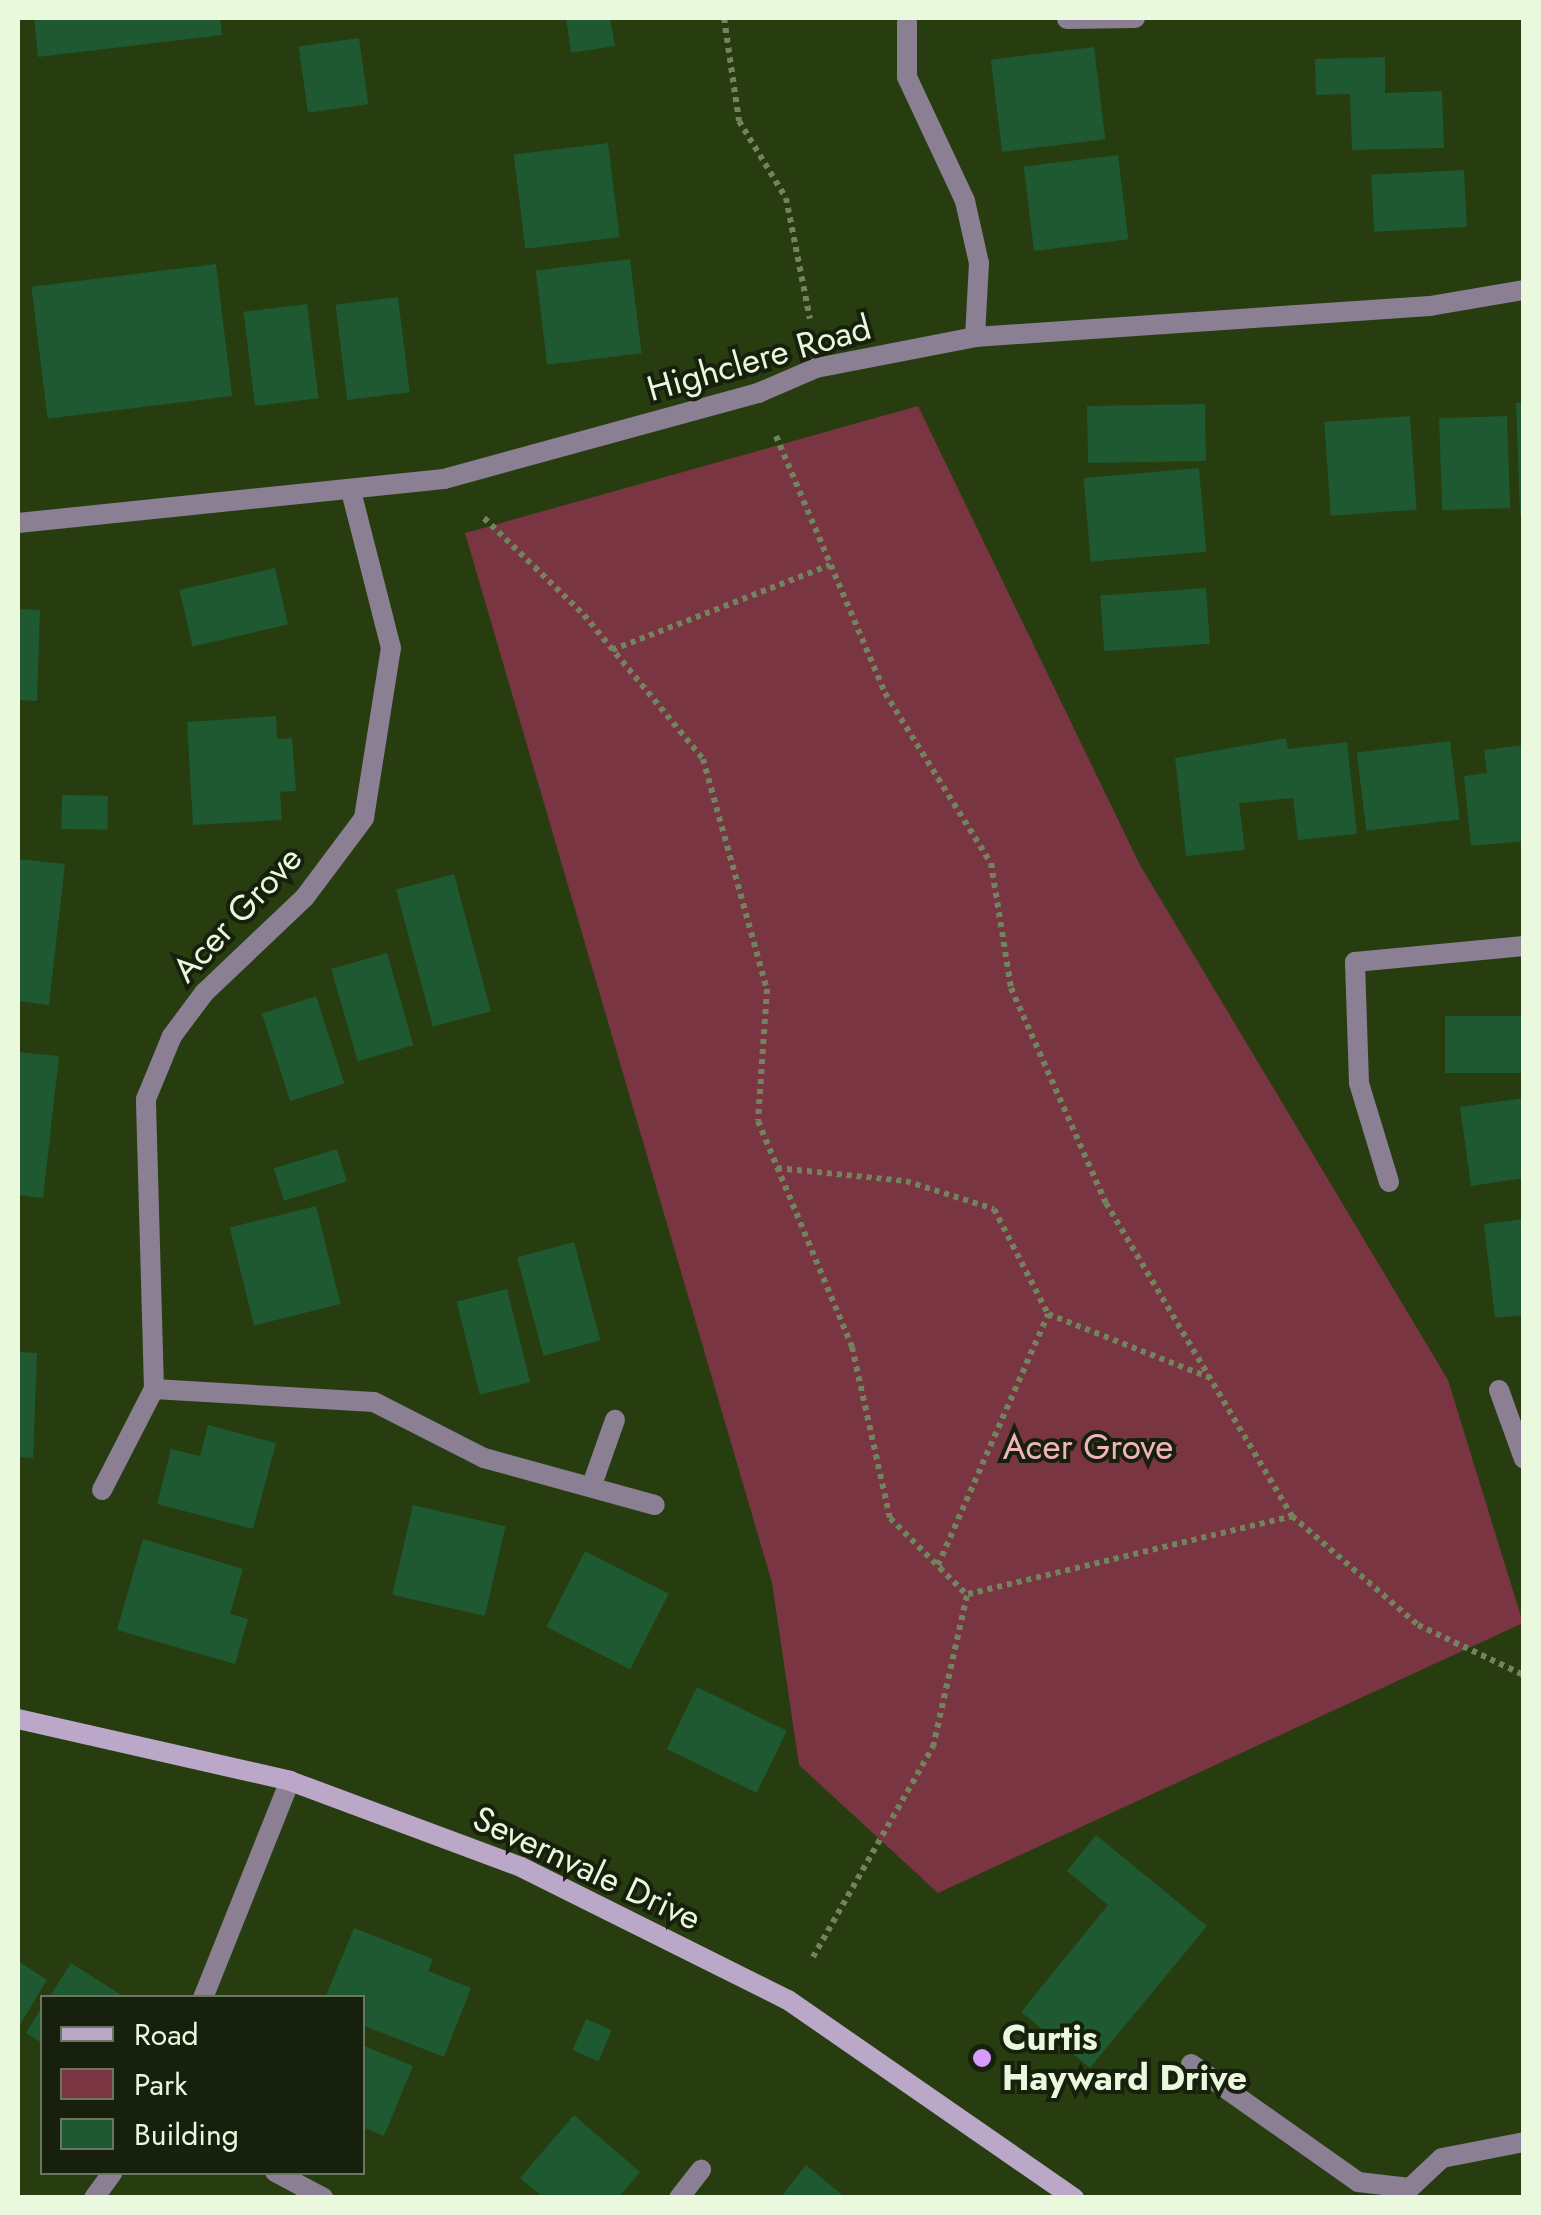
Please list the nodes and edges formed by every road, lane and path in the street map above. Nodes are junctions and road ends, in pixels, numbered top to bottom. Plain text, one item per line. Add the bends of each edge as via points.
1 (724, 18) edge
2 (1135, 18) edge
3 (1067, 19) edge
4 (907, 22) dead end
5 (1524, 290) edge
6 (974, 337) junction
7 (816, 368) junction
8 (758, 393) junction
9 (444, 479) junction
10 (352, 491) junction
11 (18, 523) edge
12 (830, 565) junction
13 (612, 650) junction
14 (1524, 946) edge
15 (778, 1168) junction
16 (1389, 1182) dead end
17 (1048, 1314) junction
18 (1210, 1377) junction
19 (154, 1389) junction
20 (1499, 1390) dead end
21 (614, 1420) dead end
22 (1524, 1459) edge
23 (594, 1482) junction
24 (102, 1490) dead end
25 (654, 1505) dead end
26 (1292, 1516) junction
27 (938, 1565) junction
28 (967, 1594) junction
29 (1524, 1676) edge
30 (18, 1719) edge
31 (290, 1781) junction
32 (204, 1995) edge
33 (788, 2000) junction
34 (1191, 2064) dead end
35 (1524, 2142) edge
36 (701, 2170) dead end
37 (111, 2175) edge
38 (281, 2175) edge
39 (94, 2198) edge
40 (324, 2198) edge
41 (679, 2198) edge
42 (1074, 2198) edge

1 - 7 path via 739,121 786,198 801,244
2 - 3 street
4 - 6 street via 907,77 965,202 979,263
5 - 6 street, Highclere Road via 1430,306
6 - 7 street, Highclere Road
7 - 8 street, Highclere Road
8 - 9 street, Highclere Road
8 - 12 path
9 - 10 street, Highclere Road
9 - 13 path
10 - 11 street, Highclere Road
10 - 19 street, Acer Grove via 391,648 382,742 364,818 305,898 204,993 172,1036 146,1099
12 - 13 path
12 - 18 path via 885,693 991,863 1011,988 1106,1203
13 - 15 path via 703,760 767,989 758,1121
14 - 16 street via 1355,962 1359,1082
15 - 17 path via 906,1181 994,1209
15 - 27 path via 852,1348 890,1518
17 - 18 path
17 - 27 path
18 - 26 path
19 - 23 street via 374,1402 484,1458
19 - 24 street, Acer Grove
20 - 22 street
21 - 23 street
23 - 25 street
26 - 28 path
26 - 29 path via 1418,1625
27 - 28 path
28 - 33 path via 933,1748
30 - 31 street, Severnvale Drive
31 - 32 street
31 - 33 street, Severnvale Drive via 521,1867
33 - 42 street, Severnvale Drive
34 - 35 street via 1358,2182 1410,2188 1442,2158
36 - 41 street
37 - 39 street
38 - 40 street

